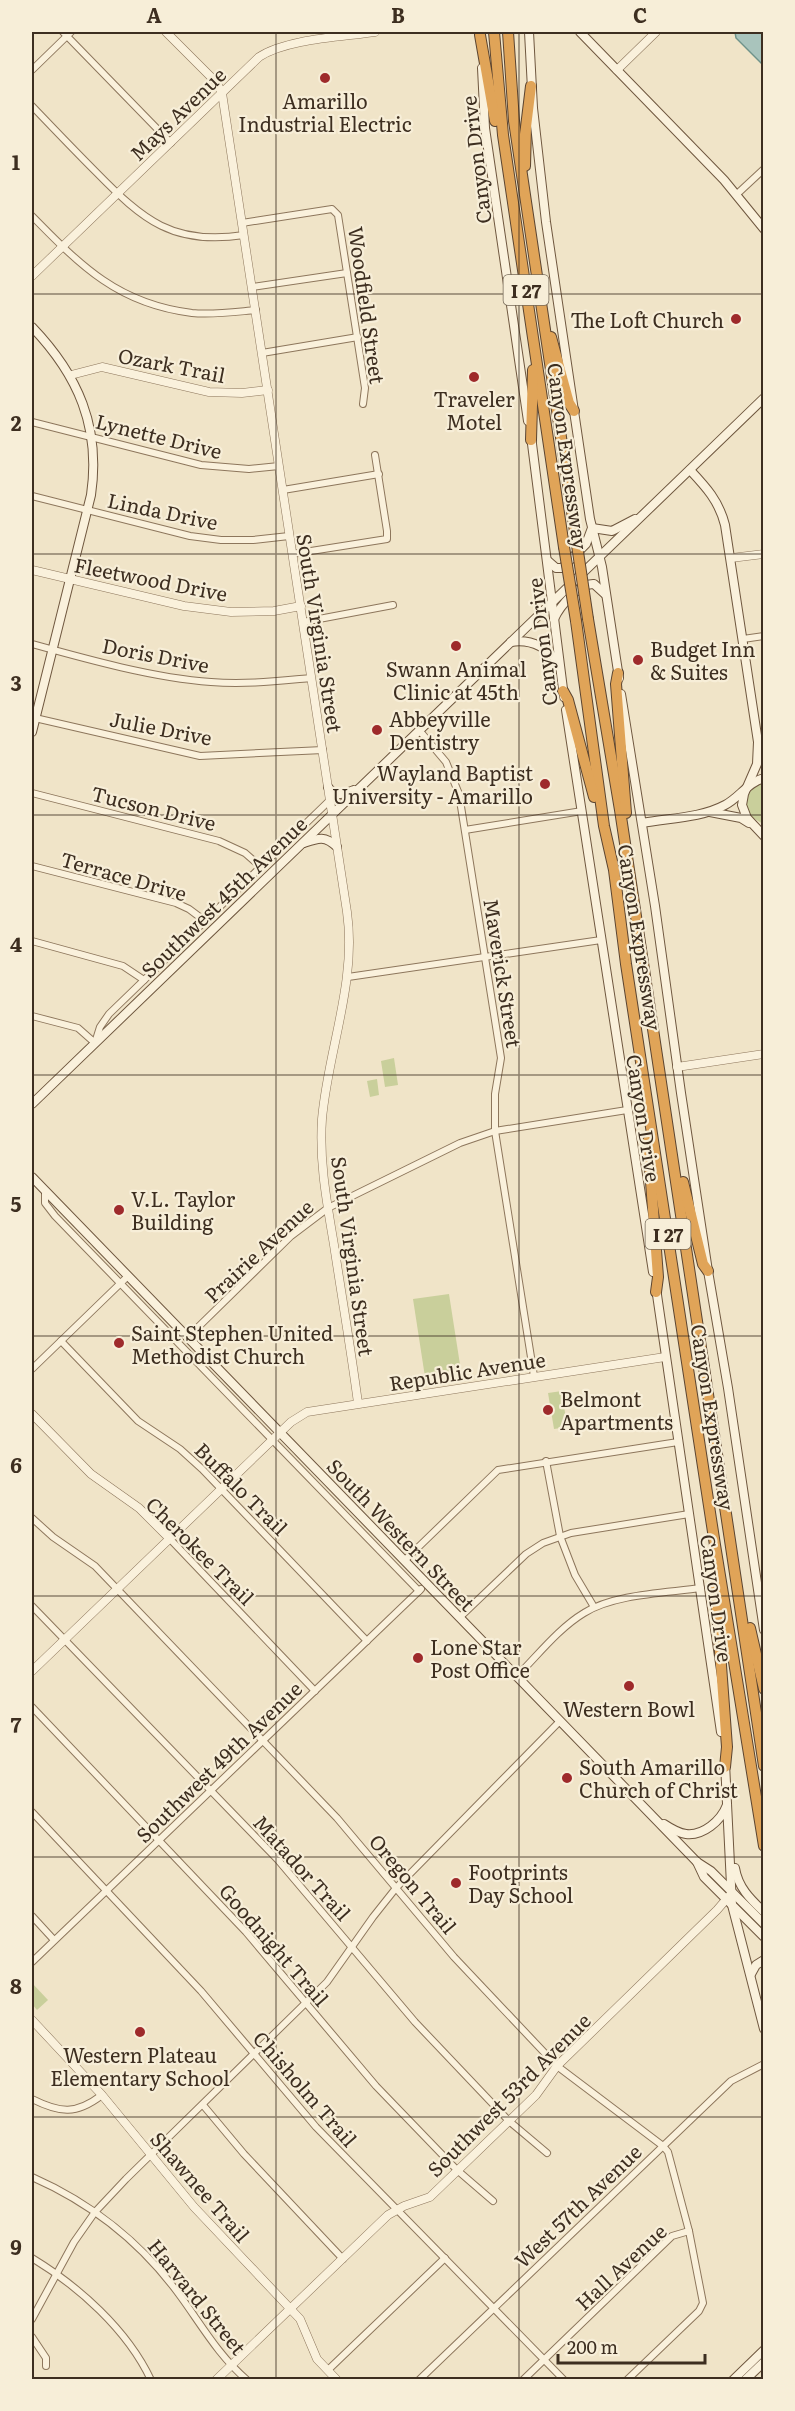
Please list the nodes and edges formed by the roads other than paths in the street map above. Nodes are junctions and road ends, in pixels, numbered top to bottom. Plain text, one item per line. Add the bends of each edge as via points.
1 (166, 32) edge
2 (375, 32) edge
3 (495, 32) edge
4 (508, 32) edge
5 (529, 32) edge
6 (580, 32) edge
7 (656, 32) edge
8 (67, 33) edge
9 (339, 34) edge
10 (480, 34) edge
11 (32, 70) edge
12 (617, 70) junction
13 (531, 86) junction
14 (222, 93) junction
15 (32, 106) edge
16 (171, 143) junction
17 (764, 169) edge
18 (510, 181) junction
19 (524, 191) junction
20 (117, 194) junction
21 (736, 195) junction
22 (32, 216) edge
23 (242, 223) junction
24 (764, 229) edge
25 (244, 235) junction
26 (62, 247) junction
27 (347, 273) junction
28 (32, 276) edge
29 (252, 287) junction
30 (538, 290) junction
31 (529, 306) junction
32 (256, 310) junction
33 (32, 327) edge
34 (358, 337) junction
35 (262, 353) junction
36 (71, 375) junction
37 (268, 390) junction
38 (764, 398) edge
39 (363, 404) dead end
40 (574, 411) junction
41 (32, 422) edge
42 (91, 435) junction
43 (531, 440) junction
44 (375, 455) dead end
45 (279, 465) junction
46 (690, 470) junction
47 (378, 474) junction
48 (283, 490) junction
49 (32, 496) edge
50 (87, 511) junction
51 (643, 515) junction
52 (592, 528) junction
53 (289, 536) junction
54 (292, 554) junction
55 (764, 554) edge
56 (599, 558) junction
57 (731, 558) junction
58 (548, 561) junction
59 (32, 570) edge
60 (69, 579) junction
61 (606, 594) junction
62 (554, 600) junction
63 (393, 605) dead end
64 (301, 606) junction
65 (554, 620) junction
66 (303, 622) junction
67 (764, 636) edge
68 (743, 639) junction
69 (511, 642) junction
70 (32, 644) edge
71 (52, 650) junction
72 (559, 662) junction
73 (618, 673) junction
74 (311, 678) junction
75 (563, 691) junction
76 (33, 718) edge
77 (759, 718) edge
78 (419, 730) junction
79 (32, 732) edge
80 (758, 742) junction
81 (323, 750) junction
82 (764, 754) edge
83 (764, 778) edge
84 (328, 787) junction
85 (360, 787) junction
86 (748, 787) junction
87 (32, 793) edge
88 (330, 800) junction
89 (582, 811) junction
90 (710, 812) junction
91 (332, 814) junction
92 (308, 821) junction
93 (642, 823) junction
94 (753, 825) junction
95 (604, 826) junction
96 (764, 829) edge
97 (316, 830) junction
98 (465, 830) junction
99 (764, 836) edge
100 (300, 844) junction
101 (337, 847) junction
102 (32, 866) edge
103 (261, 867) junction
104 (632, 894) junction
105 (205, 921) junction
106 (601, 940) junction
107 (32, 941) edge
108 (484, 957) junction
109 (348, 977) junction
110 (144, 980) junction
111 (32, 1016) edge
112 (95, 1043) junction
113 (764, 1052) edge
114 (643, 1067) junction
115 (677, 1068) junction
116 (32, 1104) edge
117 (627, 1110) junction
118 (495, 1131) junction
119 (670, 1140) junction
120 (32, 1177) edge
121 (45, 1191) junction
122 (328, 1208) junction
123 (708, 1271) junction
124 (128, 1276) junction
125 (120, 1284) junction
126 (657, 1292) junction
127 (188, 1337) junction
128 (61, 1341) junction
129 (666, 1357) junction
130 (32, 1369) edge
131 (534, 1377) junction
132 (358, 1403) junction
133 (261, 1413) junction
134 (32, 1414) edge
135 (253, 1420) junction
136 (280, 1433) junction
137 (272, 1440) junction
138 (678, 1442) junction
139 (546, 1461) junction
140 (222, 1489) junction
141 (360, 1514) junction
142 (689, 1514) junction
143 (32, 1518) edge
144 (351, 1522) junction
145 (560, 1536) junction
146 (170, 1539) junction
147 (715, 1545) junction
148 (405, 1560) junction
149 (412, 1568) junction
150 (404, 1576) junction
151 (427, 1583) junction
152 (701, 1588) junction
153 (117, 1589) junction
154 (419, 1591) junction
155 (738, 1596) junction
156 (32, 1606) edge
157 (594, 1607) junction
158 (460, 1617) junction
159 (764, 1630) edge
160 (65, 1639) junction
161 (367, 1641) junction
162 (32, 1671) edge
163 (517, 1676) junction
164 (764, 1689) edge
165 (315, 1691) junction
166 (32, 1707) edge
167 (560, 1721) junction
168 (263, 1741) junction
169 (764, 1766) edge
170 (725, 1767) junction
171 (211, 1791) junction
172 (728, 1802) junction
173 (32, 1812) edge
174 (658, 1822) junction
175 (159, 1840) junction
176 (730, 1844) junction
177 (764, 1846) edge
178 (697, 1862) junction
179 (396, 1888) junction
180 (107, 1890) junction
181 (731, 1890) junction
182 (730, 1903) junction
183 (764, 1912) edge
184 (32, 1916) edge
185 (764, 1924) edge
186 (764, 1937) edge
187 (54, 1940) junction
188 (352, 1946) junction
189 (764, 1960) edge
190 (32, 1962) edge
191 (751, 1974) junction
192 (305, 2004) junction
193 (32, 2020) edge
194 (764, 2029) edge
195 (254, 2054) junction
196 (764, 2064) edge
197 (557, 2066) junction
198 (102, 2095) junction
199 (32, 2099) edge
200 (202, 2105) junction
201 (509, 2121) junction
202 (663, 2146) junction
203 (547, 2153) dead end
204 (152, 2155) junction
205 (457, 2170) junction
206 (32, 2177) edge
207 (493, 2201) dead end
208 (395, 2210) junction
209 (95, 2212) junction
210 (688, 2231) junction
211 (32, 2258) edge
212 (445, 2258) junction
213 (343, 2259) junction
214 (56, 2272) junction
215 (494, 2307) junction
216 (291, 2308) junction
217 (32, 2319) edge
218 (32, 2337) edge
219 (764, 2350) edge
220 (544, 2360) junction
221 (764, 2362) edge
222 (46, 2366) dead end
223 (231, 2366) junction
224 (328, 2370) junction
225 (151, 2379) edge
226 (216, 2379) edge
227 (247, 2379) edge
228 (337, 2379) edge
229 (419, 2379) edge
230 (523, 2379) edge
231 (564, 2379) edge
232 (627, 2379) edge
233 (733, 2379) edge
234 (745, 2379) edge

1 - 14 street, South Virginia Street via 216,82
2 - 9 street, Mays Avenue
3 - 18 highway, Canyon Expressway / I 27
4 - 19 highway, Canyon Expressway / I 27 via 514,122
5 - 13 main road, Canyon Drive
6 - 12 main road
7 - 12 street
8 - 11 street
8 - 16 street
9 - 14 street, Mays Avenue via 271,49
10 - 18 highway
10 - 43 main road, Canyon Drive via 485,128
12 - 21 main road
13 - 19 highway
13 - 40 main road, Canyon Drive
14 - 16 street, Mays Avenue
14 - 23 street, South Virginia Street
15 - 20 street
16 - 20 street, Mays Avenue
17 - 21 street
18 - 31 highway, Canyon Expressway / I 27
19 - 30 highway, Canyon Expressway / I 27
20 - 25 street via 137,213 177,233 209,238
20 - 26 street, Mays Avenue
21 - 24 main road
22 - 26 street
23 - 25 street, South Virginia Street
23 - 27 street, Woodfield Street via 332,209 336,211
25 - 29 street, South Virginia Street
26 - 28 street, Mays Avenue
26 - 32 street via 111,287 162,308 202,313
27 - 29 street
27 - 34 street, Woodfield Street
29 - 32 street, South Virginia Street
30 - 40 highway
30 - 104 highway, Canyon Expressway / I 27, bridge
31 - 43 highway via 533,364
31 - 95 highway, Canyon Expressway / I 27, bridge
32 - 35 street, South Virginia Street
33 - 36 main road
34 - 35 street
34 - 39 street, Woodfield Street via 365,388
35 - 37 street, South Virginia Street
36 - 37 street, Ozark Trail via 102,368 209,392
36 - 42 main road via 84,404
37 - 45 street, South Virginia Street
38 - 46 main road, Southwest 45th Avenue
40 - 52 main road, Canyon Drive
41 - 42 street, Lynette Drive
42 - 45 street, Lynette Drive via 201,465 249,469
42 - 50 main road via 94,466
43 - 58 main road, Canyon Drive
44 - 47 street
45 - 48 street, South Virginia Street
46 - 51 main road, Southwest 45th Avenue
46 - 57 main road via 713,495 722,512
47 - 48 street
47 - 54 street via 387,539
48 - 53 street, South Virginia Street
49 - 50 street, Linda Drive
50 - 53 street, Linda Drive via 200,538 253,540
50 - 60 main road
51 - 52 main road via 612,531
51 - 56 main road, Southwest 45th Avenue
52 - 56 main road, Canyon Drive
52 - 58 main road via 586,544 562,568
53 - 54 street, South Virginia Street
54 - 64 street, South Virginia Street
55 - 57 street
56 - 61 main road, Canyon Drive
56 - 62 main road, Southwest 45th Avenue
57 - 68 main road
58 - 62 main road, Canyon Drive
59 - 60 street, Fleetwood Drive
60 - 64 street, Fleetwood Drive via 184,606 231,612
60 - 71 main road
61 - 65 main road via 594,584 584,585 562,606
61 - 73 main road, Canyon Drive
62 - 65 main road, Canyon Drive
62 - 69 main road, Southwest 45th Avenue
63 - 66 street
64 - 66 street, South Virginia Street
65 - 72 main road, Canyon Drive
66 - 74 street, South Virginia Street
67 - 68 street
68 - 77 main road
69 - 72 main road via 524,640 536,644
69 - 78 main road, Southwest 45th Avenue
70 - 71 street, Doris Drive
71 - 74 street, Doris Drive via 172,678 212,683
71 - 76 main road
72 - 75 main road, Canyon Drive
73 - 93 main road, Canyon Drive
73 - 104 highway
74 - 81 street, South Virginia Street
75 - 89 main road, Canyon Drive
75 - 95 highway via 598,817
76 - 79 main road
76 - 81 street, Julie Drive via 201,756
77 - 80 main road
78 - 85 main road, Southwest 45th Avenue
78 - 98 street, Maverick Street via 450,770
80 - 82 main road
80 - 86 main road via 757,764
81 - 84 street, South Virginia Street
83 - 86 main road
84 - 85 main road via 339,795
84 - 88 street, South Virginia Street
85 - 91 main road, Southwest 45th Avenue
86 - 90 main road
86 - 94 main road via 742,805
87 - 103 street, Tucson Drive via 219,841 245,853
88 - 91 street, South Virginia Street
88 - 92 street, Southwest 45th Avenue
89 - 98 street
89 - 106 main road, Canyon Drive
90 - 93 main road
90 - 94 main road via 741,818
91 - 97 main road, Southwest 45th Avenue
91 - 101 street, South Virginia Street
92 - 97 street
92 - 103 street, Southwest 45th Avenue
93 - 115 main road, Canyon Drive
94 - 96 main road
94 - 99 main road
95 - 114 highway, Canyon Expressway / I 27
97 - 100 main road, Southwest 45th Avenue
98 - 108 street, Maverick Street
100 - 101 main road via 319,837
100 - 112 main road, Southwest 45th Avenue
101 - 109 street, South Virginia Street via 349,926
102 - 105 street, Terrace Drive via 176,903
103 - 105 street, Southwest 45th Avenue
104 - 119 highway, Canyon Expressway / I 27
105 - 110 street, Southwest 45th Avenue
106 - 108 street
106 - 117 main road, Canyon Drive
107 - 110 street via 112,962
108 - 109 street
108 - 118 street, Maverick Street via 501,1058 495,1094
109 - 122 street, South Virginia Street via 322,1119 321,1167
110 - 112 street, Southwest 45th Avenue via 105,1018
111 - 112 street via 78,1028
112 - 116 main road, Southwest 45th Avenue
113 - 115 street
114 - 126 highway via 640,1075
114 - 147 highway, Canyon Expressway / I 27
115 - 123 main road, Canyon Drive
117 - 118 street, Prairie Avenue
117 - 126 main road, Canyon Drive
118 - 122 street, Prairie Avenue via 460,1143
118 - 131 street, Maverick Street
119 - 123 highway
119 - 155 highway, Canyon Expressway / I 27
120 - 121 main road, South Western Street
121 - 124 main road, South Western Street
121 - 125 street, South Western Street via 49,1210
122 - 127 street, Prairie Avenue via 291,1236
122 - 132 street, South Virginia Street
123 - 159 main road, Canyon Drive
124 - 125 street
124 - 127 main road, South Western Street
125 - 128 street
125 - 135 street, South Western Street
126 - 129 main road, Canyon Drive
127 - 133 main road, South Western Street
128 - 130 street
128 - 140 street, Buffalo Trail via 138,1421 186,1454
129 - 131 street, Republic Avenue
129 - 138 main road, Canyon Drive
131 - 132 street, Republic Avenue
132 - 136 street, Republic Avenue via 307,1412
133 - 135 street
133 - 136 main road, South Western Street
134 - 146 street, Cherokee Trail via 91,1474 138,1508
135 - 137 street, South Western Street
136 - 137 street, Republic Avenue
136 - 141 main road, South Western Street
137 - 140 street, Republic Avenue
137 - 144 street, South Western Street
138 - 139 street
138 - 142 main road, Canyon Drive
139 - 145 street
139 - 148 street via 503,1468 492,1474
140 - 146 street, Republic Avenue
140 - 161 street, Buffalo Trail
141 - 144 street
141 - 148 main road, South Western Street
142 - 145 street
142 - 152 main road, Canyon Drive
143 - 153 street, Oregon Trail via 95,1566
144 - 150 street, South Western Street
145 - 157 street via 575,1575
145 - 158 street via 526,1554
146 - 153 street, Republic Avenue
146 - 165 street, Cherokee Trail
147 - 170 highway via 712,1555 727,1747
147 - 177 highway, Canyon Expressway / I 27
148 - 149 main road, South Western Street
149 - 150 street
149 - 151 main road, South Western Street
150 - 154 street, South Western Street
151 - 154 street, Southwest 49th Avenue
151 - 158 main road, South Western Street
152 - 157 street
152 - 170 main road, Canyon Drive
153 - 160 street, Republic Avenue
153 - 168 street, Oregon Trail
154 - 161 street, Southwest 49th Avenue
155 - 164 highway via 747,1612
155 - 169 highway, Canyon Expressway / I 27
156 - 160 street, Matador Trail
157 - 163 street via 571,1623
158 - 163 main road, South Western Street
160 - 162 street, Republic Avenue
160 - 171 street, Matador Trail
161 - 165 street, Southwest 49th Avenue
163 - 167 main road, South Western Street
165 - 168 street, Southwest 49th Avenue
166 - 175 street, Goodnight Trail
167 - 174 main road, South Western Street
167 - 179 street
168 - 171 street, Southwest 49th Avenue
168 - 179 street, Oregon Trail via 337,1818
170 - 172 main road, Canyon Drive
171 - 175 street, Southwest 49th Avenue
171 - 188 street, Matador Trail via 278,1860
172 - 174 main road via 717,1820 700,1832 687,1834
172 - 176 main road, Canyon Drive
173 - 180 street, Chisholm Trail
174 - 178 main road, South Western Street
175 - 180 street, Southwest 49th Avenue
175 - 192 street, Goodnight Trail via 246,1932
176 - 181 main road, Canyon Drive
176 - 183 main road via 736,1878
178 - 181 main road, South Western Street
178 - 182 main road via 704,1877
179 - 188 street
179 - 197 street, Oregon Trail via 454,1957
180 - 187 street, Southwest 49th Avenue
180 - 195 street, Chisholm Trail
181 - 182 main road, Canyon Drive
181 - 185 main road, South Western Street
182 - 186 main road
182 - 191 main road, Canyon Drive
182 - 197 street, Southwest 53rd Avenue
184 - 187 street
187 - 190 street, Southwest 49th Avenue
188 - 192 street via 327,1982
188 - 201 street, Matador Trail via 415,2022
189 - 191 main road
191 - 194 main road, Canyon Drive
192 - 195 street
192 - 205 street, Goodnight Trail
193 - 198 street, Shawnee Trail
195 - 200 street
195 - 208 street, Chisholm Trail
196 - 202 street, West 57th Avenue via 730,2081
197 - 201 street, Southwest 53rd Avenue via 536,2095
197 - 202 street, Oregon Trail
198 - 199 street via 70,2111
198 - 204 street, Shawnee Trail
200 - 204 street
200 - 213 street
201 - 203 street, Matador Trail
201 - 205 street, Southwest 53rd Avenue
202 - 210 street, Oregon Trail via 671,2158
202 - 215 street, West 57th Avenue
204 - 209 street
204 - 216 street, Shawnee Trail via 194,2207
205 - 207 street, Goodnight Trail
205 - 208 street, Southwest 53rd Avenue via 429,2197
206 - 209 street, Harvard Street
208 - 212 street, Chisholm Trail
208 - 213 street, Southwest 53rd Avenue
209 - 214 street
209 - 223 street, Harvard Street via 167,2278
210 - 220 street, Hall Avenue via 672,2236
210 - 232 street, Oregon Trail via 703,2303
211 - 214 street
212 - 215 street, Chisholm Trail
212 - 224 street
213 - 216 street, Southwest 53rd Avenue
214 - 217 street
214 - 225 street via 103,2314
215 - 220 street, Chisholm Trail
215 - 229 street, West 57th Avenue
216 - 223 street, Southwest 53rd Avenue
216 - 224 street, Shawnee Trail
218 - 222 street via 46,2358
219 - 233 main road
220 - 230 street, Hall Avenue
220 - 231 street, Chisholm Trail
221 - 234 main road
223 - 226 street, Southwest 53rd Avenue
223 - 227 street, Harvard Street
224 - 228 street, Shawnee Trail

